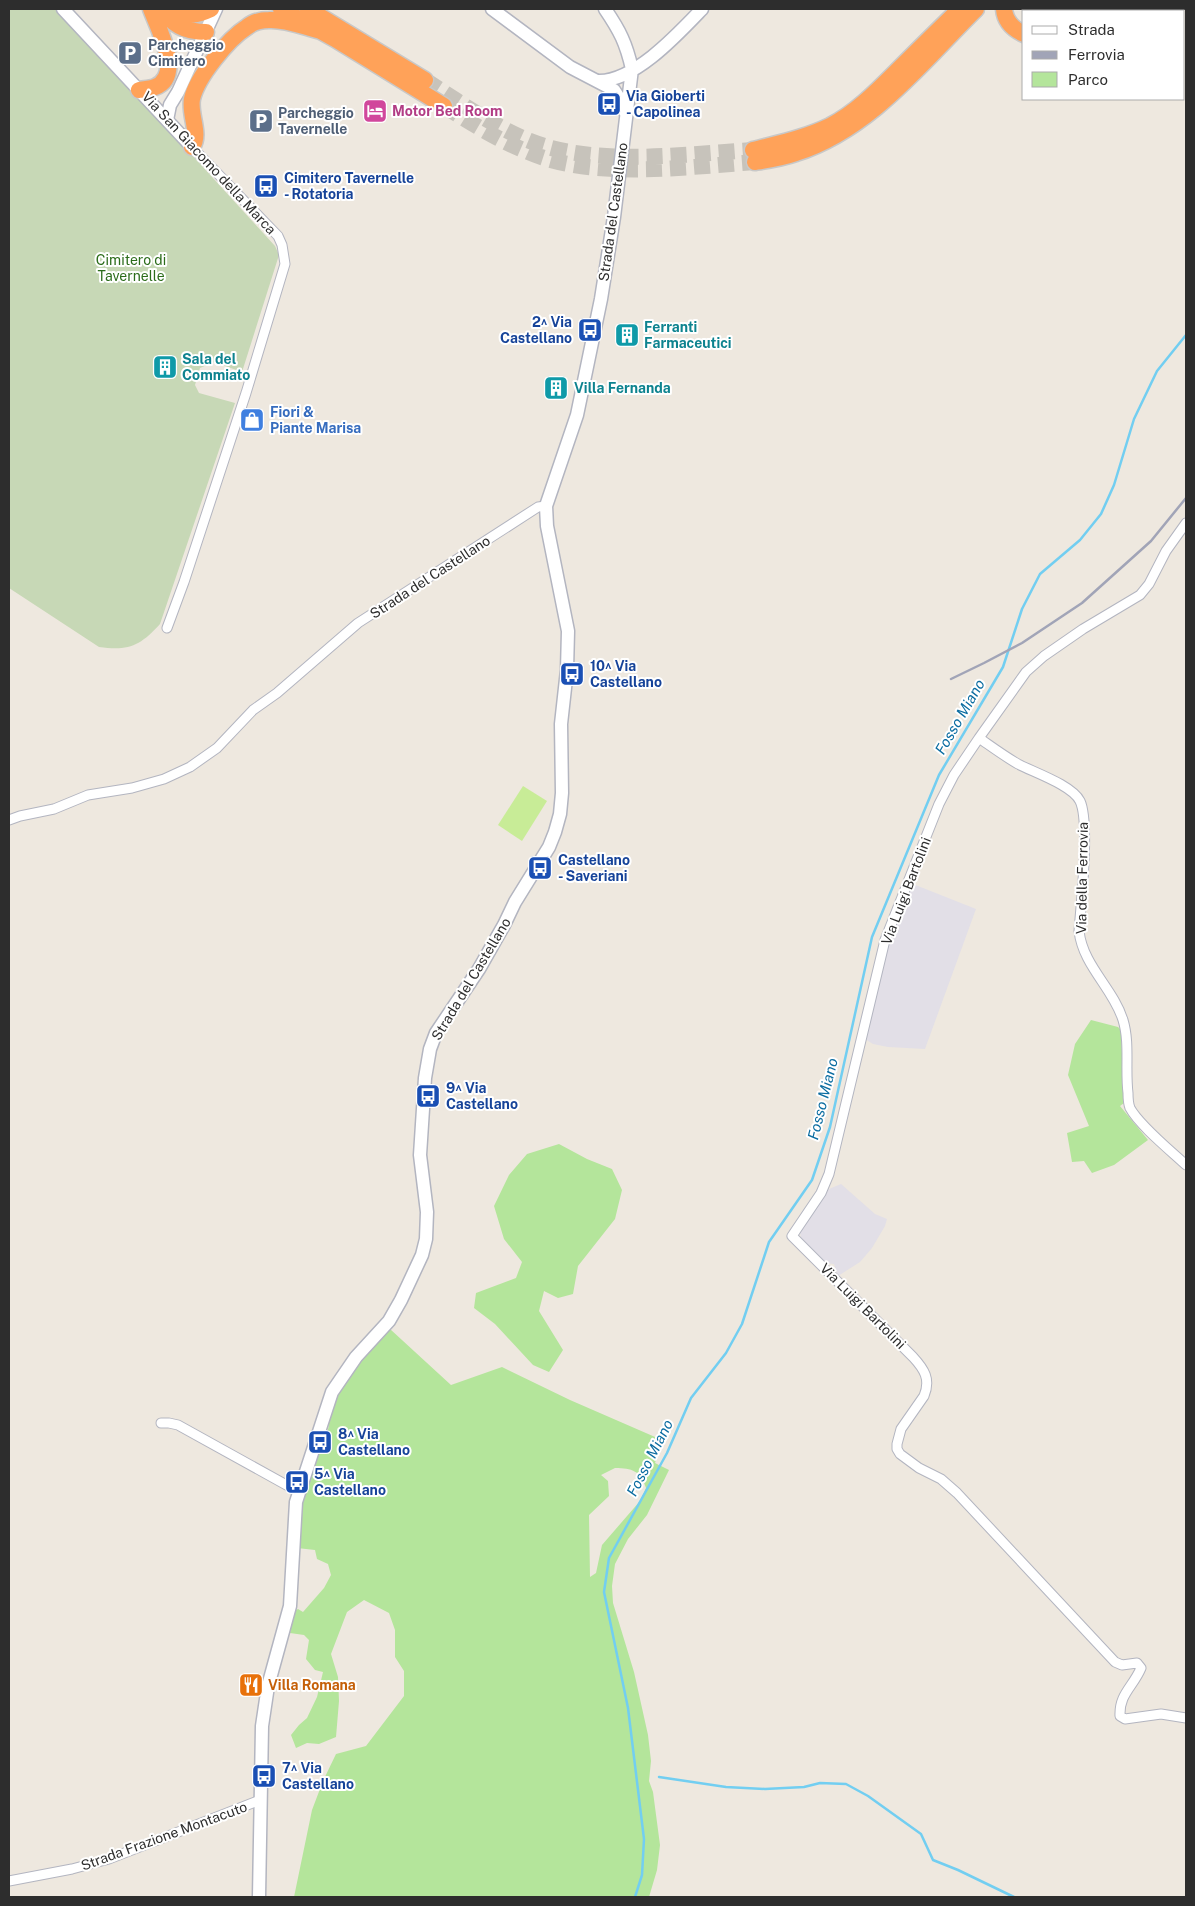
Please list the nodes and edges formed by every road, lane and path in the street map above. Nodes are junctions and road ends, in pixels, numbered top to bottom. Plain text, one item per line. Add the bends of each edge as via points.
1 (63, 9) edge
2 (151, 9) edge
3 (163, 9) edge
4 (175, 9) edge
5 (211, 9) edge
6 (216, 9) edge
7 (281, 9) edge
8 (308, 9) edge
9 (605, 9) edge
10 (702, 9) edge
11 (976, 9) edge
12 (1004, 9) edge
13 (494, 10) edge
14 (956, 13) edge
15 (321, 30) junction
16 (206, 32) junction
17 (1022, 33) edge
18 (632, 69) junction
19 (425, 80) tunnel mouth
20 (599, 81) junction
21 (180, 88) junction
22 (144, 96) junction
23 (444, 106) tunnel mouth
24 (176, 109) junction
25 (626, 117) junction
26 (167, 120) junction
27 (180, 135) junction
28 (192, 147) junction
29 (546, 506) junction
30 (1186, 523) edge
31 (167, 628) dead end
32 (979, 738) junction
33 (9, 820) edge
34 (1186, 1166) edge
35 (161, 1423) dead end
36 (299, 1492) junction
37 (1186, 1718) edge
38 (260, 1800) junction
39 (9, 1881) edge
40 (259, 1897) edge

1 - 22 street, Via San Giacomo della Marca
2 - 22 highway via 168,55 169,73 164,81
3 - 16 highway via 176,24
4 - 5 highway via 190,15
6 - 16 street
7 - 15 highway
8 - 19 highway
9 - 18 street, Strada del Castellano via 627,46
10 - 18 street via 656,54
11 - 14 highway via 876,108 855,124 796,153 754,156 814,133 850,112 872,96
12 - 17 highway via 1008,22
13 - 20 street via 570,67
15 - 23 highway
15 - 28 highway via 267,20 248,26 234,38 196,86 191,112 196,140
16 - 21 street
18 - 20 street via 620,78
18 - 25 street, Strada del Castellano
20 - 25 street via 618,95
21 - 22 street via 165,99
21 - 24 street
21 - 26 street via 170,105
22 - 26 street, Via San Giacomo della Marca
24 - 26 street
24 - 27 street
25 - 29 street, Strada del Castellano via 601,299 583,389
26 - 27 street, Via San Giacomo della Marca
27 - 28 street, Via San Giacomo della Marca
28 - 31 street, Via San Giacomo della Marca via 278,236 285,264
29 - 33 street, Strada del Castellano via 538,507 358,623 190,767 164,779 88,795 54,809
29 - 36 street, Strada del Castellano via 569,645 561,724 562,793 556,832 493,945 436,1033 425,1078 420,1155 427,1212 422,1255 389,1321 356,1357 332,1392
30 - 32 street via 1140,595 1044,656 1026,672
32 - 34 street, Via della Ferrovia via 1080,800 1084,836 1080,942 1123,1021 1129,1106
32 - 37 street, Via Luigi Bartolini via 939,804 885,940 829,1174 822,1193 792,1236 926,1373 927,1390 898,1437 900,1454 941,1479 957,1493 1115,1662 1140,1666 1138,1675 1122,1697 1120,1716 1125,1719 1161,1714
35 - 36 street via 178,1425
36 - 38 street, Strada Frazione Montacuto via 294,1512 290,1606 265,1706
38 - 39 street, Strada Frazione Montacuto via 109,1859
38 - 40 street, Strada Frazione Montacuto

